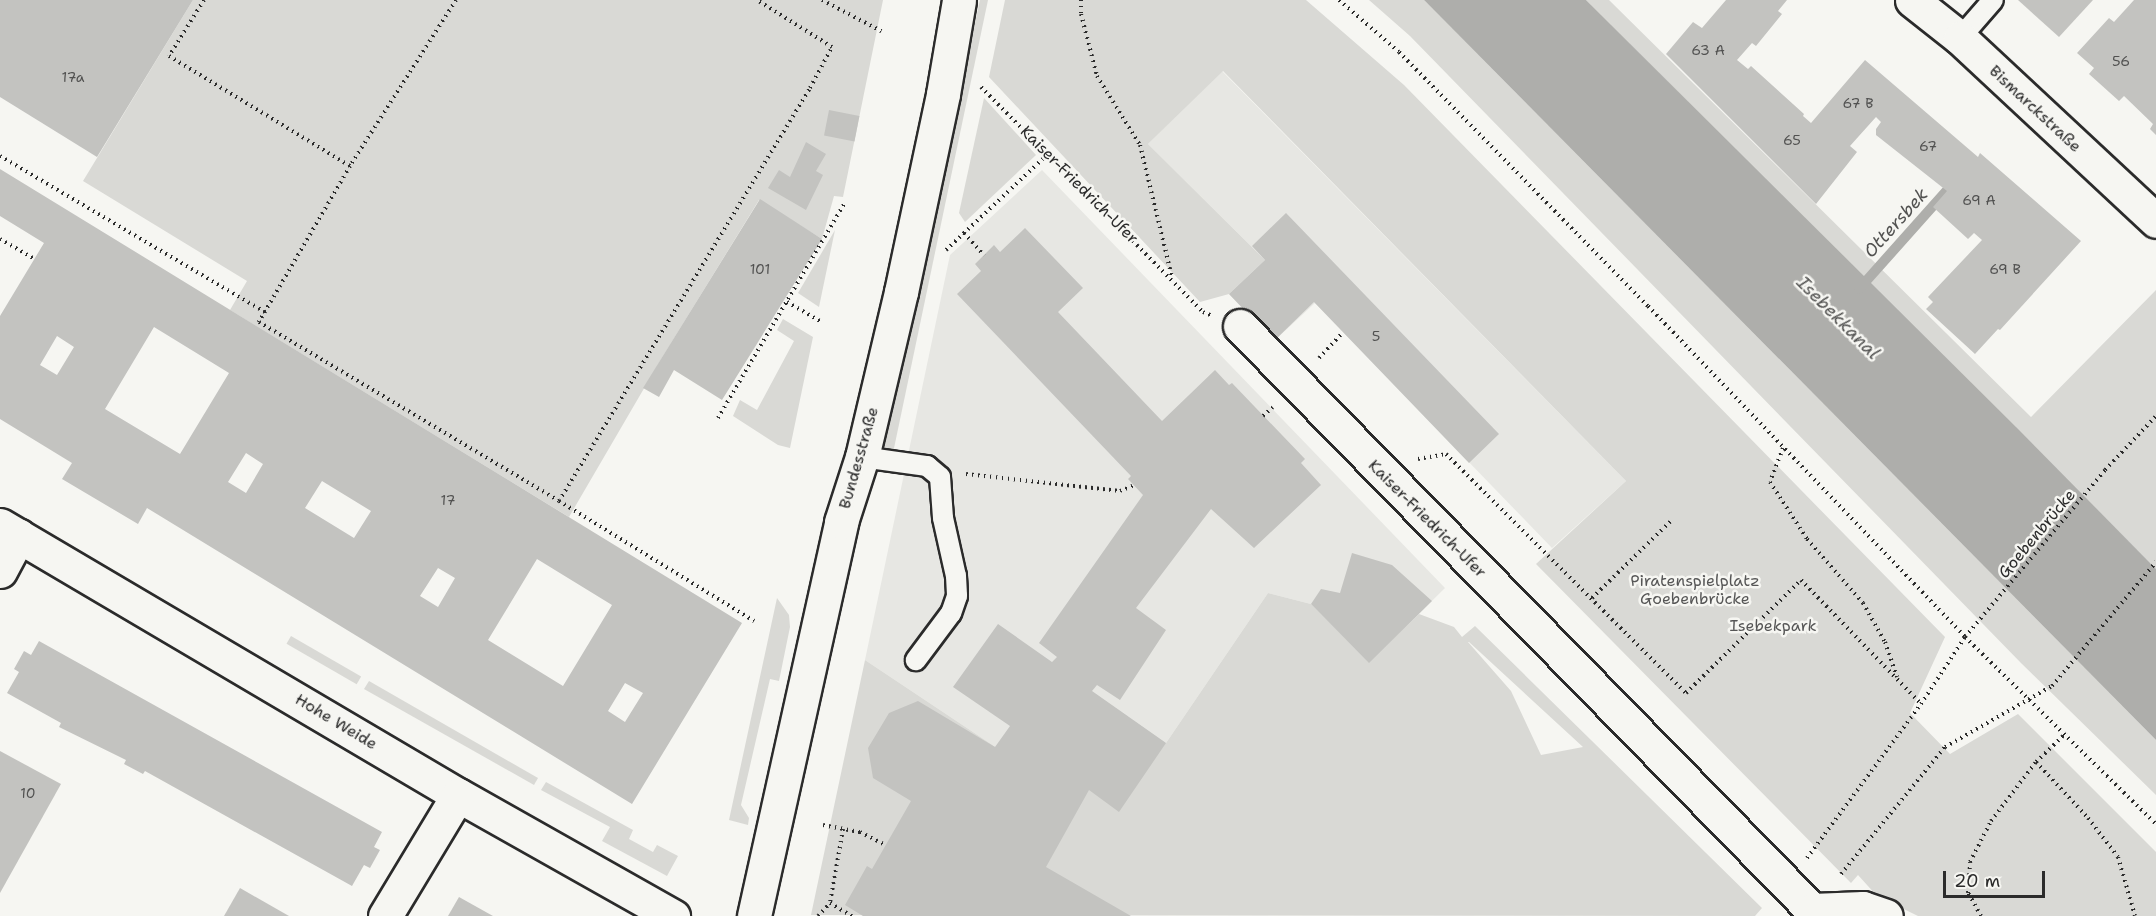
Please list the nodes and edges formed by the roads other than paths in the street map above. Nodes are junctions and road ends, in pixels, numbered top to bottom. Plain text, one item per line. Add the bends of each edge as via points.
1 (959, 0) edge
2 (1912, 0) edge
3 (1993, 0) edge
4 (1960, 38) junction
5 (2156, 221) edge
6 (1240, 326) road end
7 (862, 457) junction
8 (9, 531) edge
9 (0, 571) edge
10 (916, 660) dead end
11 (458, 795) junction
12 (1809, 913) edge
13 (385, 916) edge
14 (674, 916) edge
15 (754, 916) edge
16 (1887, 916) edge

1 - 7 street, Bundesstraße via 901,292
2 - 4 street, Bismarckstraße
3 - 4 lane
4 - 5 street, Bismarckstraße
6 - 12 street, Kaiser-Friedrich-Ufer
7 - 10 lane via 927,466 940,477 957,596 951,613
7 - 15 street, Bundesstraße via 841,522
8 - 9 street
8 - 11 street, Hohe Weide
11 - 13 street
11 - 14 street, Hohe Weide
12 - 16 street via 1863,908

